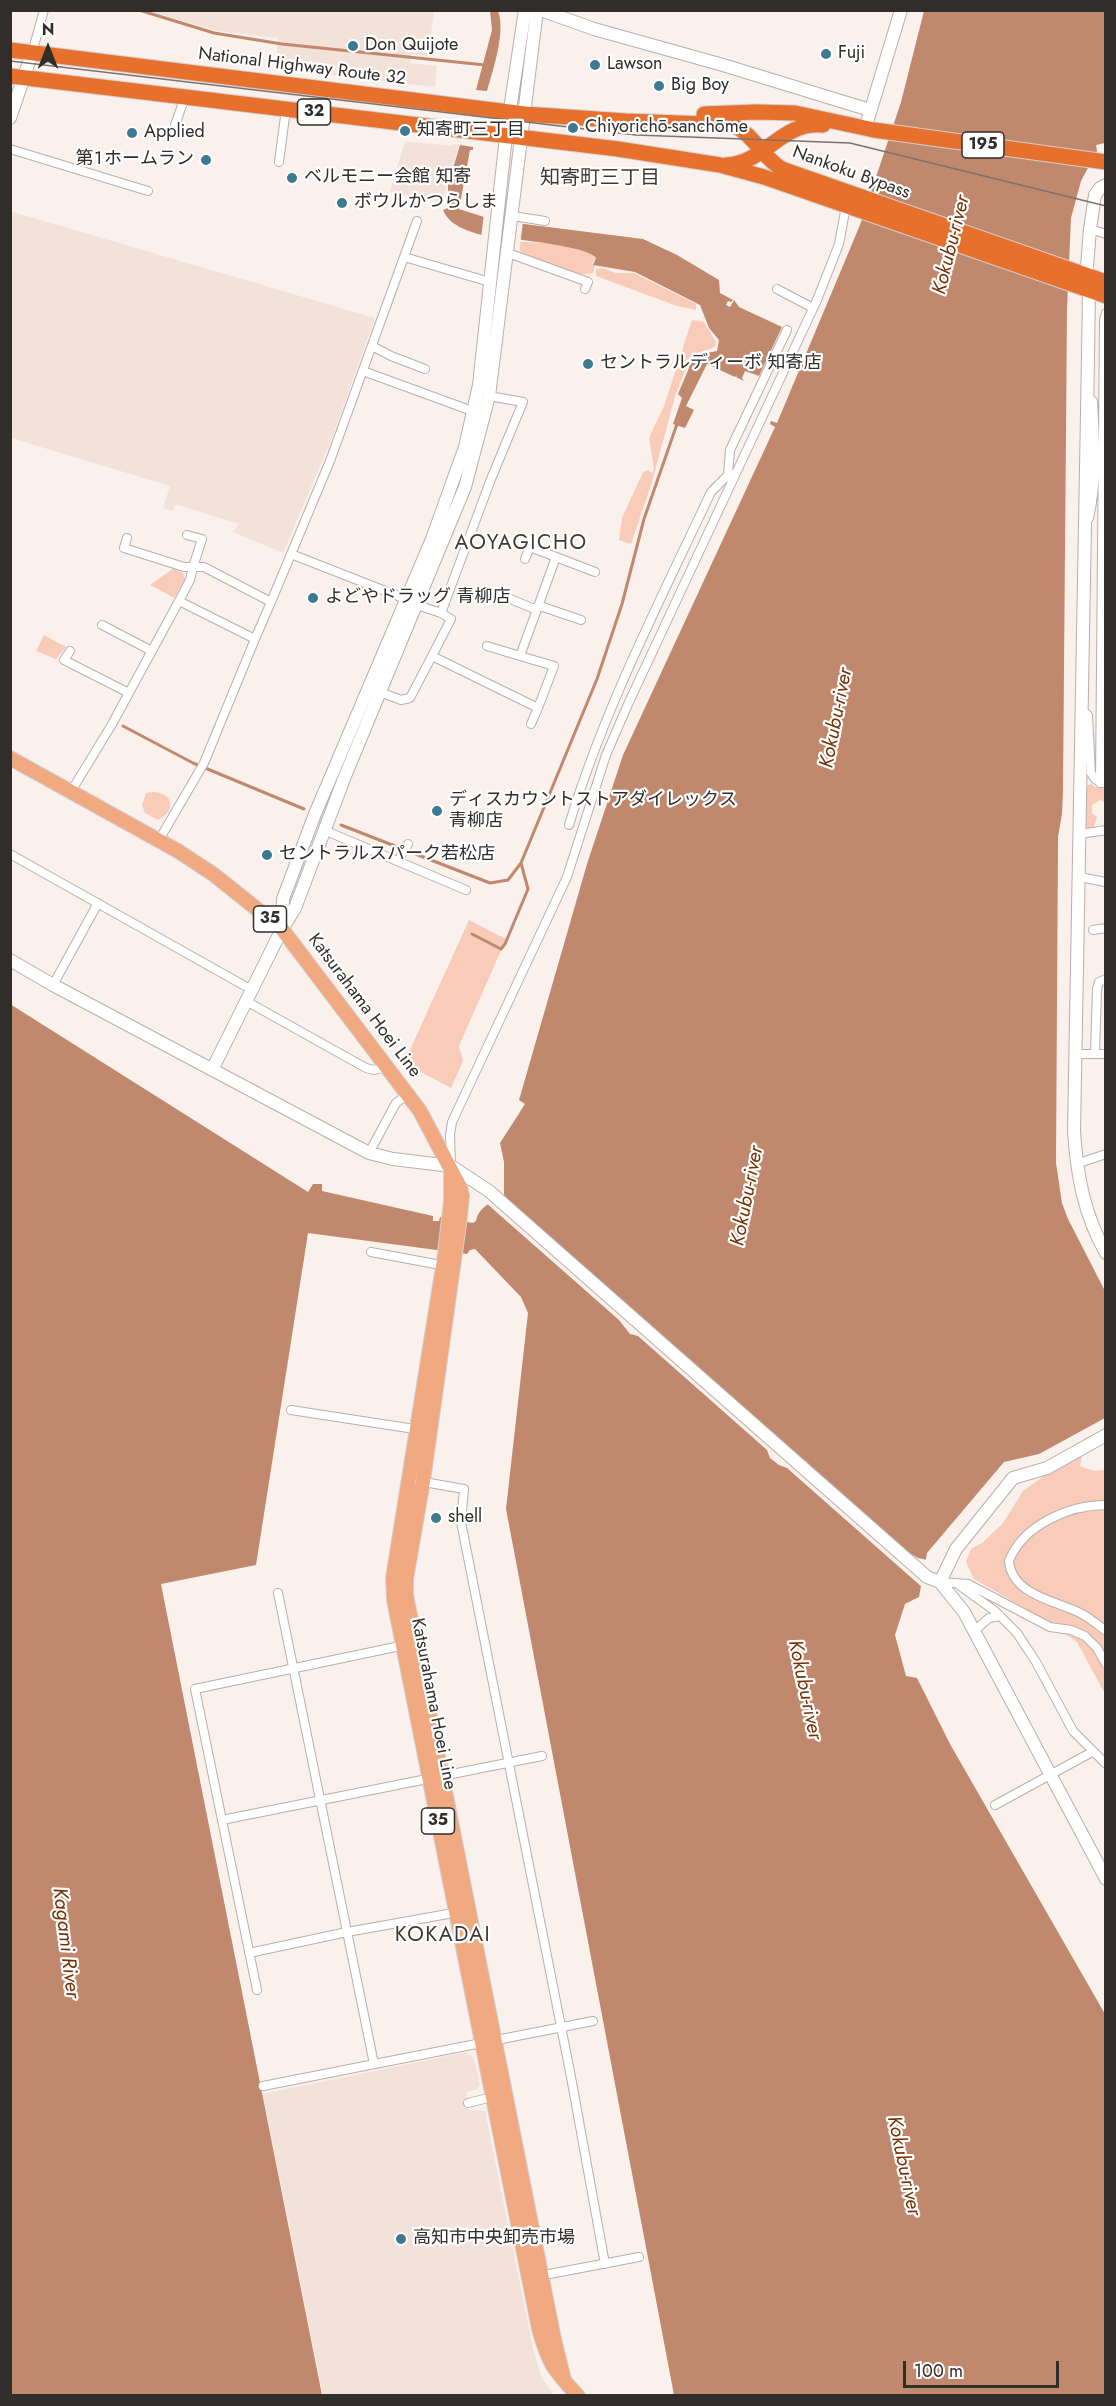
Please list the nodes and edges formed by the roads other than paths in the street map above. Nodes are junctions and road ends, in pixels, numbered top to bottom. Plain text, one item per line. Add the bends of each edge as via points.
1 (44, 10) edge
2 (525, 10) edge
3 (539, 10) edge
4 (901, 10) edge
5 (10, 50) edge
6 (32, 53) junction
7 (17, 77) edge
8 (184, 98) junction
9 (286, 109) junction
10 (870, 110) junction
11 (509, 112) junction
12 (525, 114) junction
13 (10, 118) edge
14 (590, 119) junction
15 (175, 125) dead end
16 (869, 130) junction
17 (506, 136) junction
18 (522, 138) junction
19 (10, 149) edge
20 (763, 152) junction
21 (1099, 161) edge
22 (279, 162) dead end
23 (720, 165) junction
24 (1106, 185) edge
25 (148, 191) dead end
26 (852, 204) junction
27 (513, 218) junction
28 (417, 221) dead end
29 (544, 221) dead end
30 (1090, 229) junction
31 (1106, 234) edge
32 (509, 251) junction
33 (404, 257) junction
34 (490, 282) junction
35 (1084, 282) junction
36 (1106, 282) edge
37 (585, 289) dead end
38 (777, 289) dead end
39 (1106, 296) edge
40 (813, 308) junction
41 (1106, 313) edge
42 (787, 330) dead end
43 (372, 346) junction
44 (425, 369) dead end
45 (363, 371) junction
46 (1104, 380) edge
47 (489, 396) junction
48 (1087, 396) junction
49 (474, 412) junction
50 (1101, 451) edge
51 (731, 477) junction
52 (1104, 517) edge
53 (187, 535) dead end
54 (1085, 536) junction
55 (127, 538) dead end
56 (291, 554) junction
57 (556, 557) junction
58 (525, 560) dead end
59 (193, 567) junction
60 (595, 572) dead end
61 (1104, 581) edge
62 (501, 595) dead end
63 (179, 600) junction
64 (271, 602) junction
65 (411, 603) junction
66 (538, 607) junction
67 (441, 613) junction
68 (581, 620) dead end
69 (102, 625) dead end
70 (255, 639) junction
71 (487, 645) dead end
72 (1104, 647) edge
73 (150, 650) junction
74 (70, 651) dead end
75 (432, 656) junction
76 (520, 656) junction
77 (380, 692) junction
78 (129, 693) junction
79 (538, 708) junction
80 (1081, 710) junction
81 (531, 724) dead end
82 (10, 758) edge
83 (1103, 783) edge
84 (70, 793) junction
85 (569, 825) dead end
86 (1106, 830) edge
87 (326, 831) junction
88 (1080, 834) junction
89 (159, 840) junction
90 (408, 844) dead end
91 (10, 854) edge
92 (398, 861) junction
93 (1080, 877) junction
94 (1105, 882) edge
95 (466, 891) dead end
96 (98, 903) junction
97 (1106, 928) edge
98 (282, 929) junction
99 (1093, 930) dead end
100 (10, 960) edge
101 (1106, 979) edge
102 (53, 986) junction
103 (249, 995) junction
104 (1076, 1054) junction
105 (1095, 1054) junction
106 (1106, 1054) edge
107 (387, 1067) junction
108 (212, 1070) junction
109 (408, 1094) junction
110 (369, 1153) junction
111 (1106, 1154) edge
112 (1076, 1164) junction
113 (451, 1166) junction
114 (371, 1252) dead end
115 (1106, 1253) edge
116 (449, 1260) junction
117 (291, 1410) dead end
118 (423, 1430) junction
119 (1106, 1436) edge
120 (416, 1480) junction
121 (1106, 1505) edge
122 (940, 1582) junction
123 (956, 1583) junction
124 (278, 1593) dead end
125 (1000, 1616) junction
126 (974, 1631) junction
127 (1106, 1631) edge
128 (409, 1645) junction
129 (1106, 1664) edge
130 (292, 1668) junction
131 (1092, 1752) junction
132 (542, 1756) dead end
133 (509, 1763) junction
134 (1106, 1764) edge
135 (1050, 1775) junction
136 (435, 1778) junction
137 (320, 1801) junction
138 (995, 1804) dead end
139 (222, 1820) junction
140 (1106, 1880) edge
141 (462, 1911) junction
142 (347, 1932) junction
143 (249, 1953) junction
144 (256, 1990) dead end
145 (593, 2021) dead end
146 (561, 2028) junction
147 (488, 2042) junction
148 (374, 2064) junction
149 (263, 2086) dead end
150 (499, 2096) junction
151 (468, 2103) dead end
152 (639, 2257) dead end
153 (604, 2264) junction
154 (535, 2277) junction
155 (578, 2396) edge

1 - 6 street
2 - 11 street
3 - 10 street
3 - 12 street
4 - 10 street
5 - 6 highway, National Highway Route 32 / 32
6 - 7 street
6 - 11 highway, National Highway Route 32 / 32
7 - 8 highway, 32
7 - 13 street
8 - 9 highway, 32
8 - 15 street
9 - 17 highway, 32
9 - 22 street
10 - 16 street
11 - 12 highway, National Highway Route 32 / 32
11 - 17 street
12 - 14 highway, National Highway Route 32 / 32
12 - 18 street
14 - 16 highway, 195 via 769,112 809,116
14 - 20 highway, Nankoku Bypass / 32 via 733,125
16 - 20 highway, 195 via 806,125 788,132
16 - 21 highway, 195
17 - 18 highway, 32
17 - 34 street
18 - 23 highway, Nankoku Bypass / 32
18 - 27 street
19 - 25 street
20 - 23 highway, 195 via 738,163
20 - 26 highway, Nankoku Bypass / 32 via 782,169
23 - 26 highway, Nankoku Bypass / 32
24 - 30 street via 1095,195
26 - 35 highway, Nankoku Bypass / 32
26 - 40 street
27 - 29 street
27 - 32 street
28 - 33 street
30 - 31 street
30 - 35 street
32 - 37 street via 588,282
32 - 47 street
33 - 34 street
33 - 43 street
34 - 49 street
35 - 36 highway, Nankoku Bypass / 32
35 - 39 highway, Nankoku Bypass / 32
35 - 48 street
38 - 40 street
40 - 51 street
41 - 46 street
42 - 51 street via 730,450
43 - 44 street
43 - 45 street
45 - 49 street
45 - 56 street
46 - 50 street
47 - 65 street via 465,487
47 - 67 street via 523,402
48 - 50 street via 1093,401
48 - 54 street
49 - 65 street
50 - 52 street
50 - 54 street
51 - 85 street via 711,492 620,689
51 - 113 street via 606,755 567,877 452,1122
52 - 61 street
53 - 59 street via 202,540
54 - 80 street
55 - 59 street via 124,548
56 - 64 street
56 - 65 street
57 - 58 street via 530,547
57 - 60 street
57 - 66 street
59 - 63 street
59 - 64 street via 204,567
61 - 72 street
62 - 66 street
63 - 70 street
63 - 73 street
64 - 70 street
65 - 67 street
65 - 77 street
65 - 98 street via 315,814 283,899
66 - 68 street
66 - 76 street
67 - 75 street via 451,620
69 - 73 street
70 - 89 street via 202,766
71 - 76 street
72 - 83 street
73 - 78 street
74 - 78 street via 64,660
75 - 77 street via 410,698 401,700
75 - 79 street
76 - 79 street via 554,666
77 - 87 street
78 - 84 street
79 - 81 street
80 - 83 street via 1088,715 1091,773
80 - 88 street
82 - 84 main road, Katsurahama Hoei Line / 35
84 - 89 main road, Katsurahama Hoei Line / 35
86 - 88 street
87 - 92 street
87 - 98 street via 295,908
88 - 93 street
89 - 98 main road, Katsurahama Hoei Line / 35 via 213,874
90 - 92 street
91 - 96 street
92 - 95 street
93 - 94 street
93 - 104 street
96 - 102 street
96 - 103 street
97 - 99 street
98 - 103 street
98 - 107 main road, Katsurahama Hoei Line / 35
100 - 102 street
101 - 105 street via 1099,982 1097,989
102 - 108 street
103 - 107 street via 366,1068
103 - 108 street
104 - 105 street
104 - 112 street
105 - 106 street
107 - 109 main road, Katsurahama Hoei Line / 35
108 - 110 street
109 - 110 street via 396,1103
109 - 113 main road, Katsurahama Hoei Line / 35
110 - 113 street
111 - 112 street
112 - 115 street via 1086,1210
113 - 116 main road, Katsurahama Hoei Line / 35 via 455,1216
113 - 122 street via 489,1191 927,1577
114 - 116 street
116 - 118 main road, Katsurahama Hoei Line / 35
117 - 118 street
118 - 120 main road, Katsurahama Hoei Line / 35
119 - 122 street via 1047,1468 1013,1478 957,1549
120 - 128 main road, Katsurahama Hoei Line / 35 via 405,1595
120 - 133 street via 464,1489 461,1522
121 - 127 street via 1078,1508 1039,1526 1026,1534 1009,1561 1011,1573 1035,1596 1080,1613
122 - 123 street
122 - 126 street
123 - 125 street
123 - 129 street via 968,1584 1050,1628 1085,1636
124 - 130 street
125 - 126 street via 989,1618
125 - 131 street via 1017,1633 1073,1731
126 - 135 street
128 - 130 street
128 - 136 main road, Katsurahama Hoei Line / 35
130 - 137 street
130 - 139 street via 195,1689
131 - 134 street
131 - 135 street
132 - 133 street
133 - 136 street
133 - 146 street
135 - 138 street
135 - 140 street
136 - 137 street
136 - 141 main road, Katsurahama Hoei Line / 35
137 - 139 street
137 - 142 street
139 - 143 street
141 - 142 street
141 - 147 main road, Katsurahama Hoei Line / 35
142 - 143 street
142 - 148 street
143 - 144 street
145 - 146 street
146 - 147 street
146 - 153 street
147 - 148 street
147 - 150 main road, Katsurahama Hoei Line / 35
148 - 149 street
150 - 151 street
150 - 154 main road, Katsurahama Hoei Line / 35
152 - 153 street
153 - 154 street
154 - 155 main road, Katsurahama Hoei Line / 35 via 564,2380

